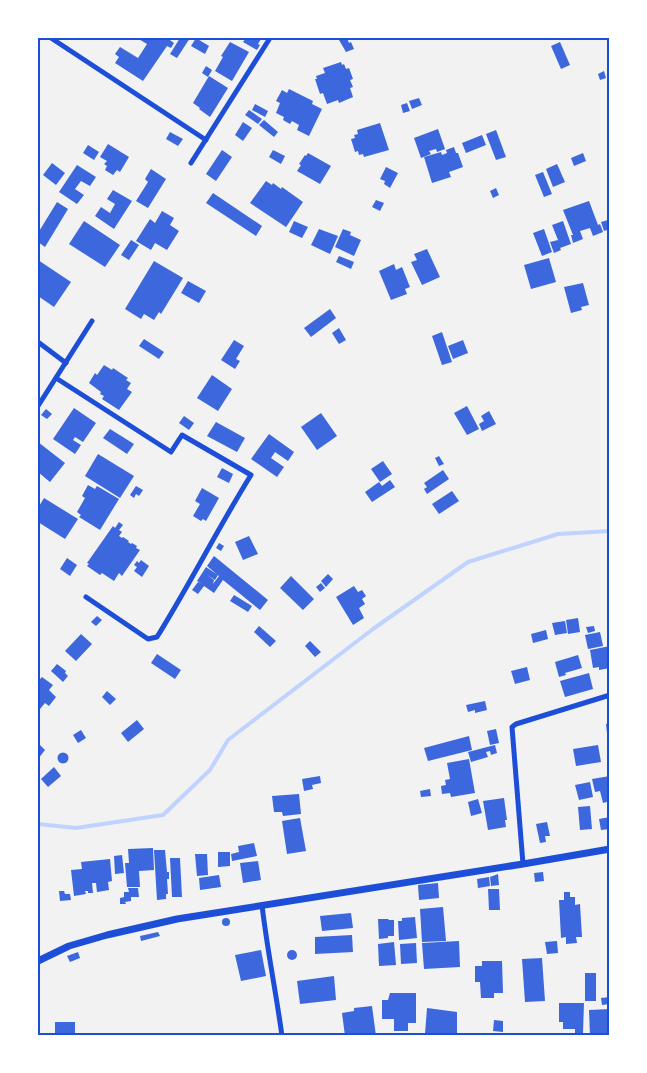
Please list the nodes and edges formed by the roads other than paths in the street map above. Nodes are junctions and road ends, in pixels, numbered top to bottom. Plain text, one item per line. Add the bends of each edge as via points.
1 (51, 38) edge
2 (270, 38) edge
3 (206, 140) junction
4 (191, 163) dead end
5 (92, 321) dead end
6 (38, 342) edge
7 (66, 364) junction
8 (56, 378) junction
9 (38, 406) edge
10 (86, 597) dead end
11 (610, 695) edge
12 (610, 849) edge
13 (523, 864) junction
14 (262, 904) junction
15 (38, 961) edge
16 (282, 1036) edge

1 - 3 street
2 - 3 street
3 - 4 street
5 - 7 street
6 - 7 street
7 - 8 street
8 - 9 street
8 - 10 street via 171,452 182,435 252,476 157,636 148,639
11 - 13 street via 512,727
12 - 13 street
13 - 14 street
14 - 15 street via 177,918 107,935 69,946
14 - 16 street

